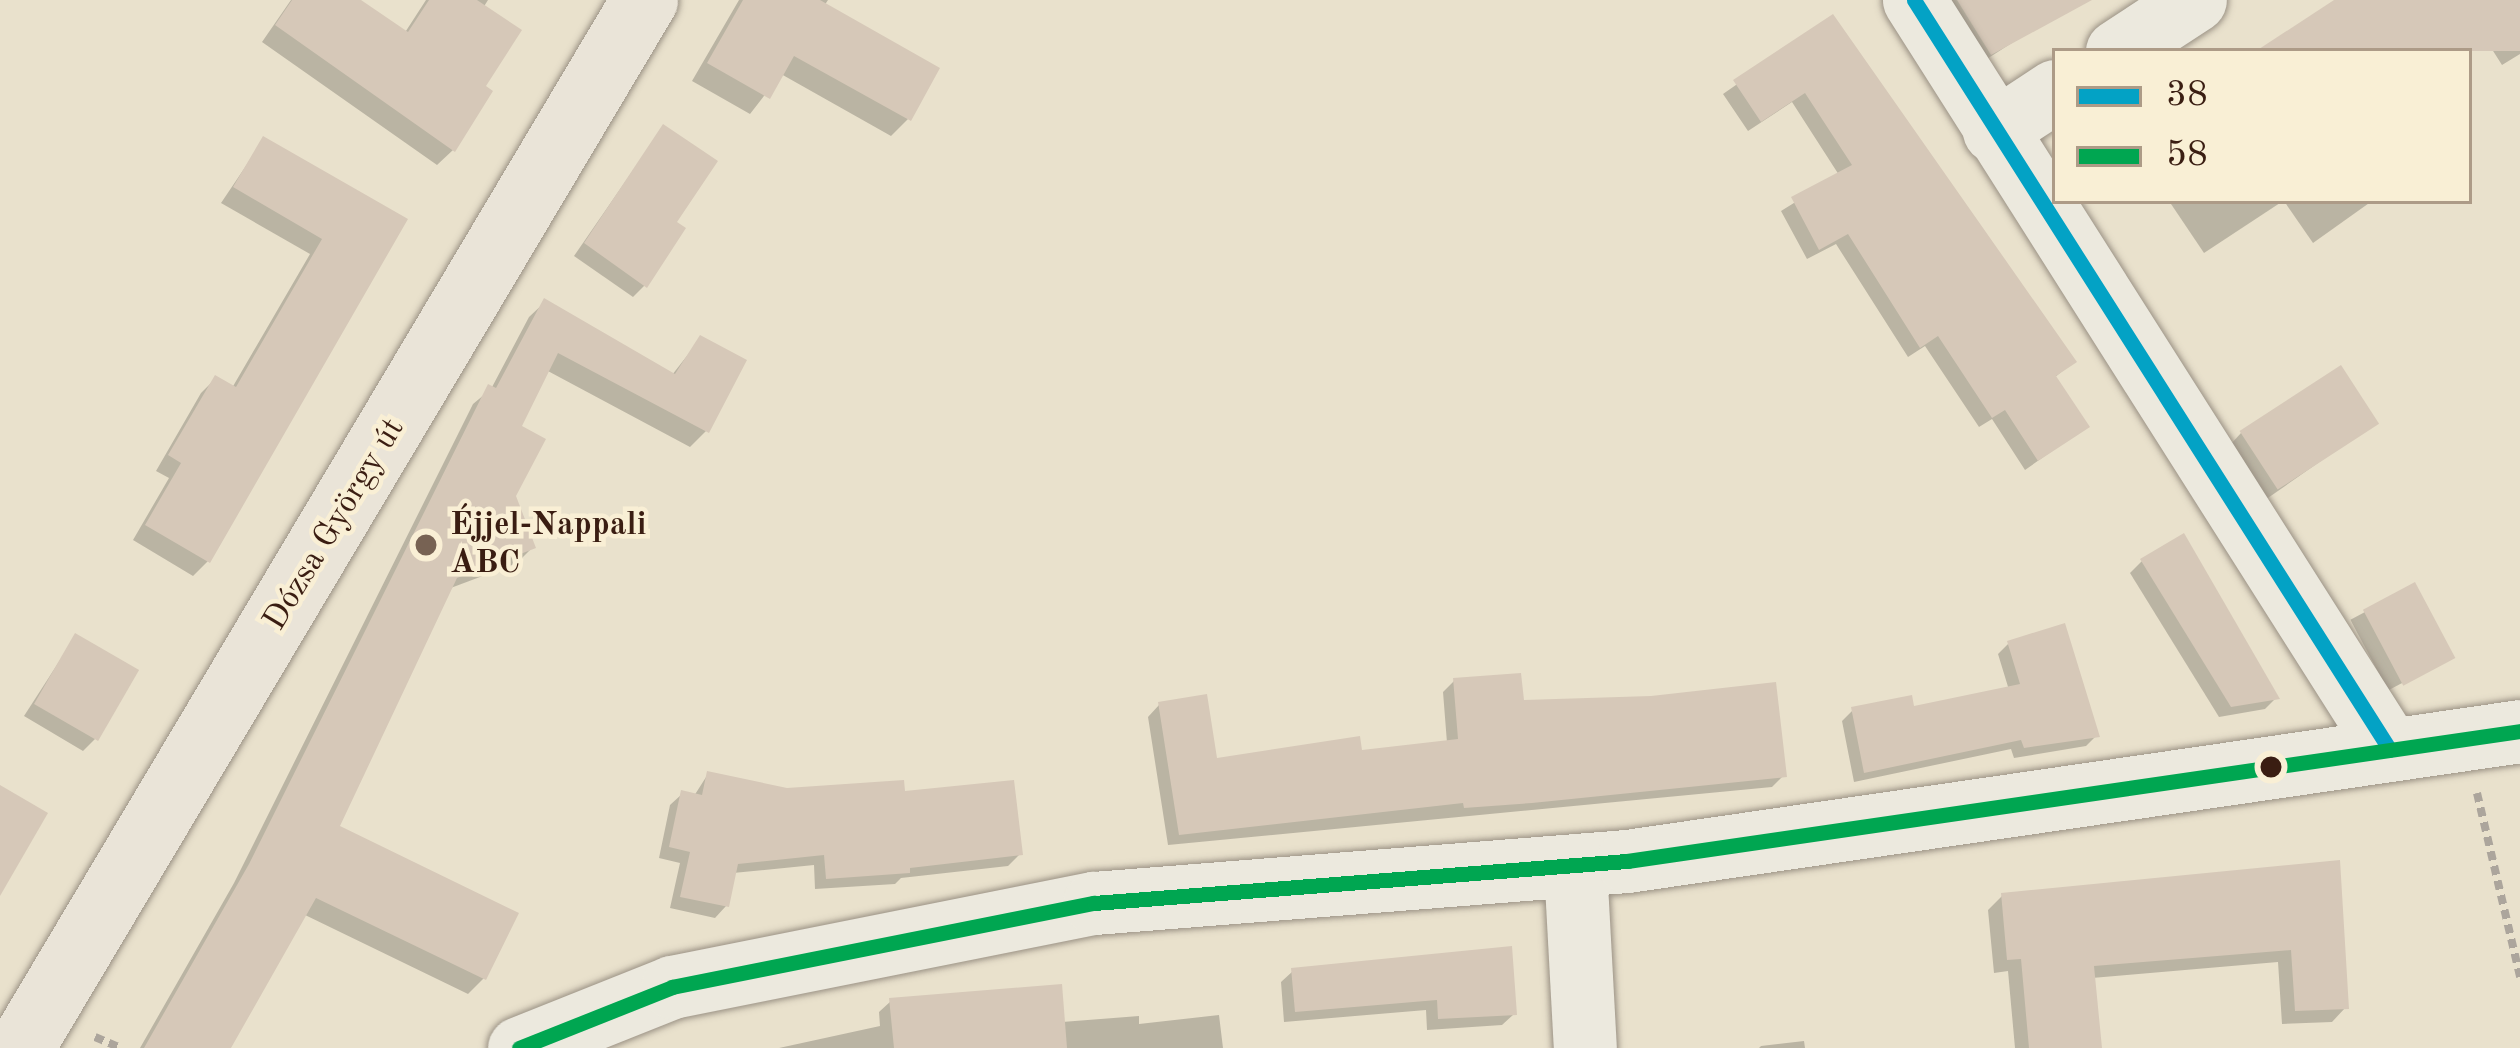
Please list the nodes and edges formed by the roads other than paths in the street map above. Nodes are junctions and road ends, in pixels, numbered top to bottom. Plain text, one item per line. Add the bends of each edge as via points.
1 (645, 0) edge
2 (1914, 0) edge
3 (2194, 0) edge
4 (2121, 48) edge
5 (2052, 94) edge
6 (1994, 131) junction
7 (2492, 735) edge
8 (2390, 750) junction
9 (1575, 866) junction
10 (21, 1048) edge
11 (519, 1048) edge
12 (1586, 1048) edge

1 - 10 main road, Dózsa György út
2 - 6 street
3 - 4 street
5 - 6 street
6 - 8 street
7 - 8 street
8 - 9 street
9 - 11 street via 1094,903 672,987
9 - 12 street

